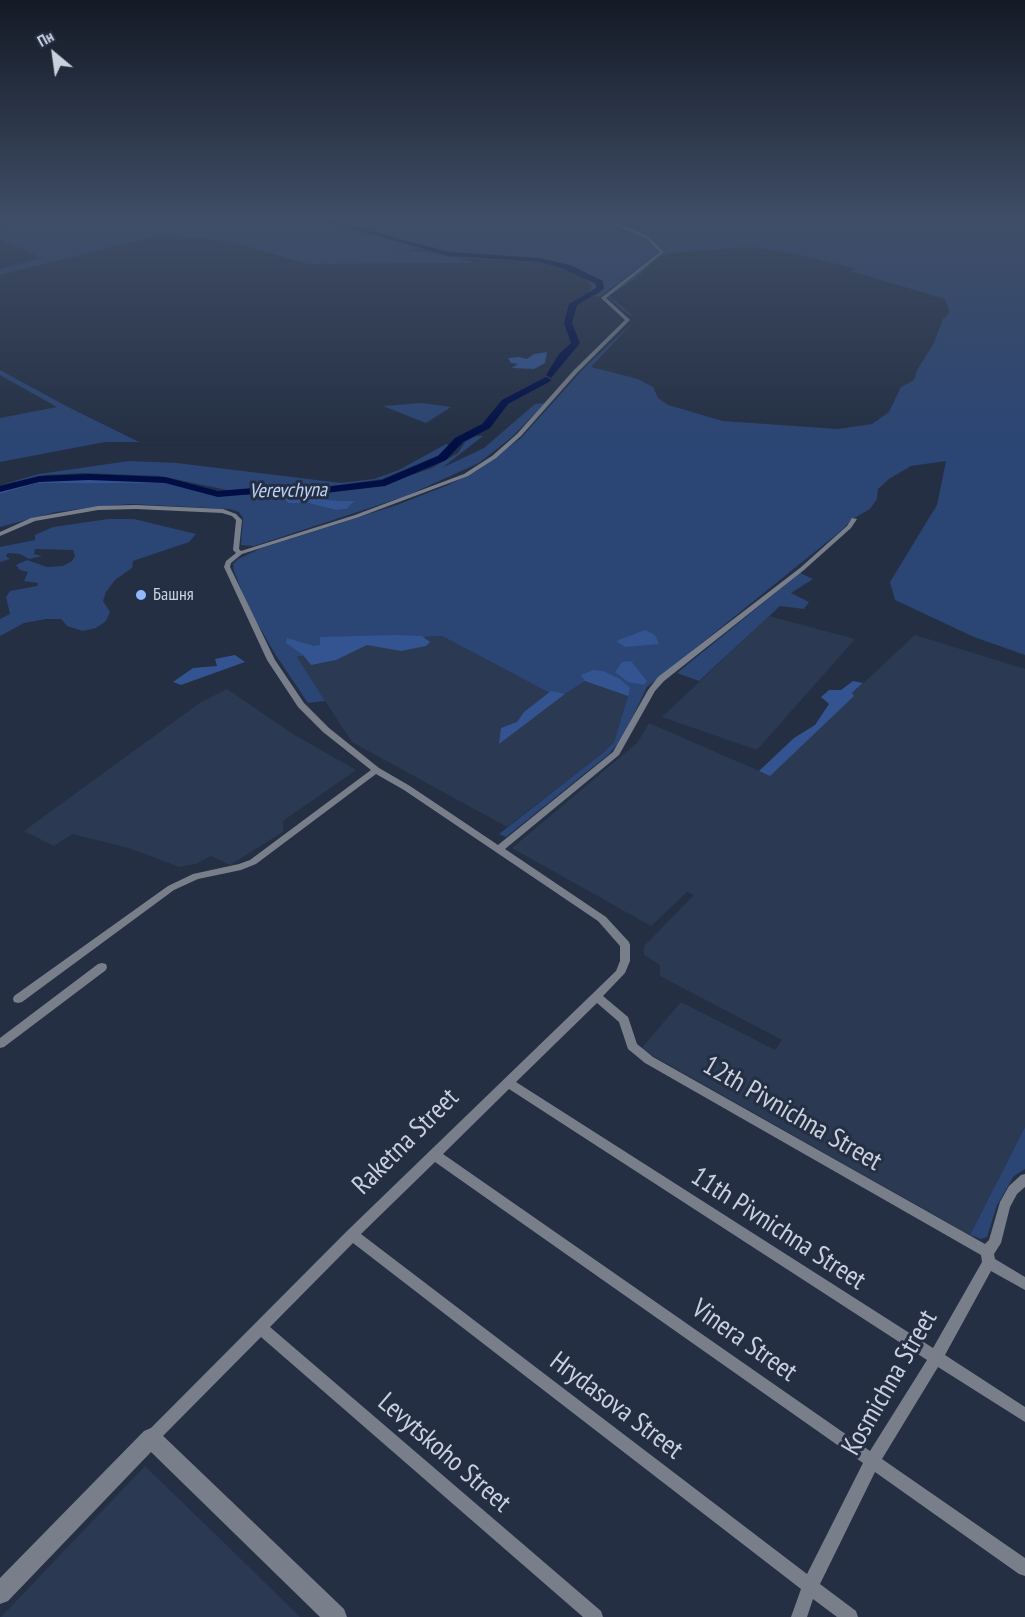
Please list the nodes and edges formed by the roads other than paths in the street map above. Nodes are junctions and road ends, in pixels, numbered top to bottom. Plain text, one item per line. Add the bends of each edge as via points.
1 (606, 295) edge
2 (854, 519) dead end
3 (0, 534) edge
4 (240, 553) junction
5 (376, 771) junction
6 (498, 850) junction
7 (102, 967) dead end
8 (596, 996) junction
9 (18, 999) dead end
10 (0, 1044) edge
11 (507, 1082) junction
12 (434, 1155) junction
13 (1025, 1179) edge
14 (352, 1235) junction
15 (988, 1257) junction
16 (1025, 1284) edge
17 (260, 1327) junction
18 (935, 1359) junction
19 (1025, 1415) edge
20 (151, 1438) junction
21 (872, 1461) junction
22 (1025, 1568) edge
23 (810, 1586) junction
24 (0, 1593) edge
25 (336, 1617) edge
26 (595, 1617) edge
27 (799, 1617) edge
28 (850, 1617) edge

1 - 4 street via 603,298 627,320 494,457 435,488
2 - 6 street via 802,568 662,679 616,753
3 - 4 street via 33,519 78,510 216,510 237,517 236,550
4 - 5 street, Raketna Street via 228,562 228,573 271,660 308,712
5 - 6 street, Raketna Street
5 - 9 street via 253,862 195,876 171,888
6 - 8 street, Raketna Street via 602,919 621,938 625,961 620,973
7 - 10 street
8 - 11 street, Raketna Street
8 - 15 street, 12th Pivnichna Street via 624,1020 632,1046 649,1060
11 - 12 street, Raketna Street
11 - 18 street, 11th Pivnichna Street
12 - 14 street, Raketna Street
12 - 21 street, Vinera Street
13 - 15 street, Kosmichna Street via 1004,1206
14 - 17 street, Raketna Street
14 - 23 street, Hrydasova Street
15 - 16 street, 12th Pivnichna Street
15 - 18 street, Kosmichna Street
17 - 20 street, Raketna Street
17 - 26 street, Levytskoho Street
18 - 19 street, 11th Pivnichna Street
18 - 21 street, Kosmichna Street
20 - 24 street, Raketna Street
20 - 25 street
21 - 22 street, Vinera Street
21 - 23 street, Kosmichna Street
23 - 27 street, Kosmichna Street
23 - 28 street, Hrydasova Street

